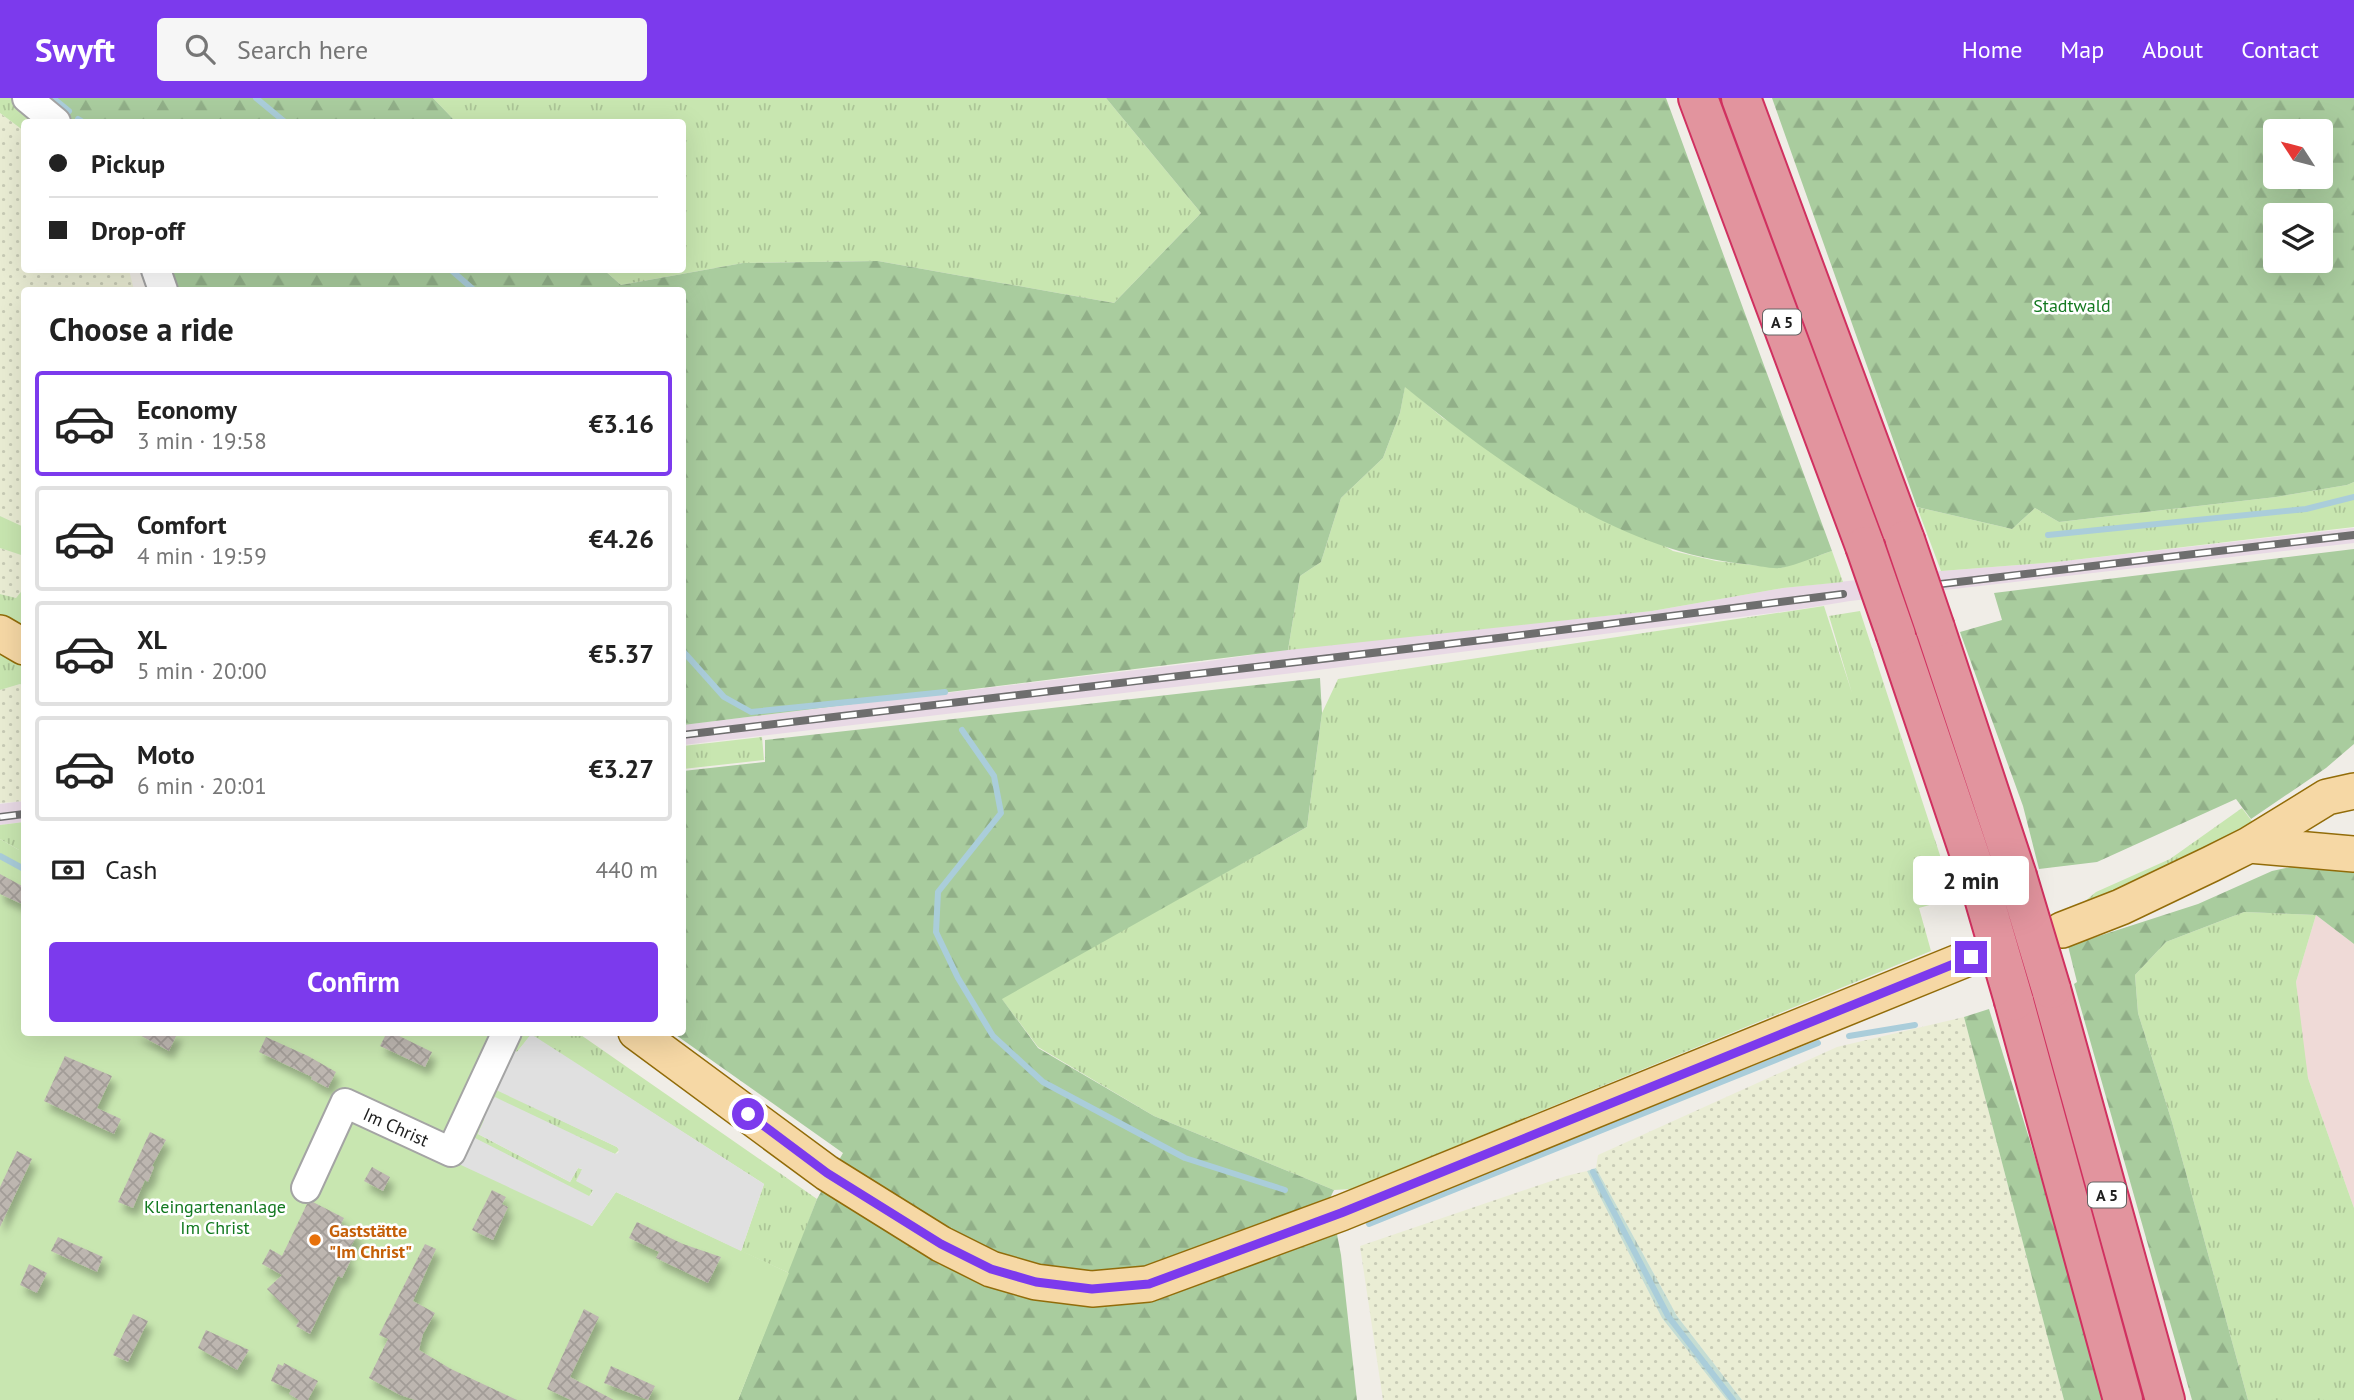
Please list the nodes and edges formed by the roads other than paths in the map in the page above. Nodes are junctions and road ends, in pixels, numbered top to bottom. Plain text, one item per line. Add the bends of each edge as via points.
1 (27, 98) edge
2 (1698, 98) edge
3 (1741, 98) edge
4 (52, 119) edge
5 (2354, 768) edge
6 (2345, 801) edge
7 (2249, 845) junction
8 (2353, 854) edge
9 (2062, 930) dead end
10 (1971, 957) dead end
11 (505, 1036) edge
12 (641, 1036) edge
13 (306, 1188) dead end
14 (2123, 1400) edge
15 (2165, 1400) edge

1 - 4 street
2 - 14 highway, A 5, bridge via 1865,546 1982,891
3 - 15 highway, A 5, bridge via 1905,540 2017,876
5 - 6 main road via 2343,777
6 - 7 main road
6 - 8 main road via 2330,828
7 - 8 main road
7 - 9 main road
10 - 12 main road via 1341,1213 1149,1284 1092,1289 991,1269 941,1244 827,1173
11 - 13 street, Im Christ via 452,1152 345,1103

